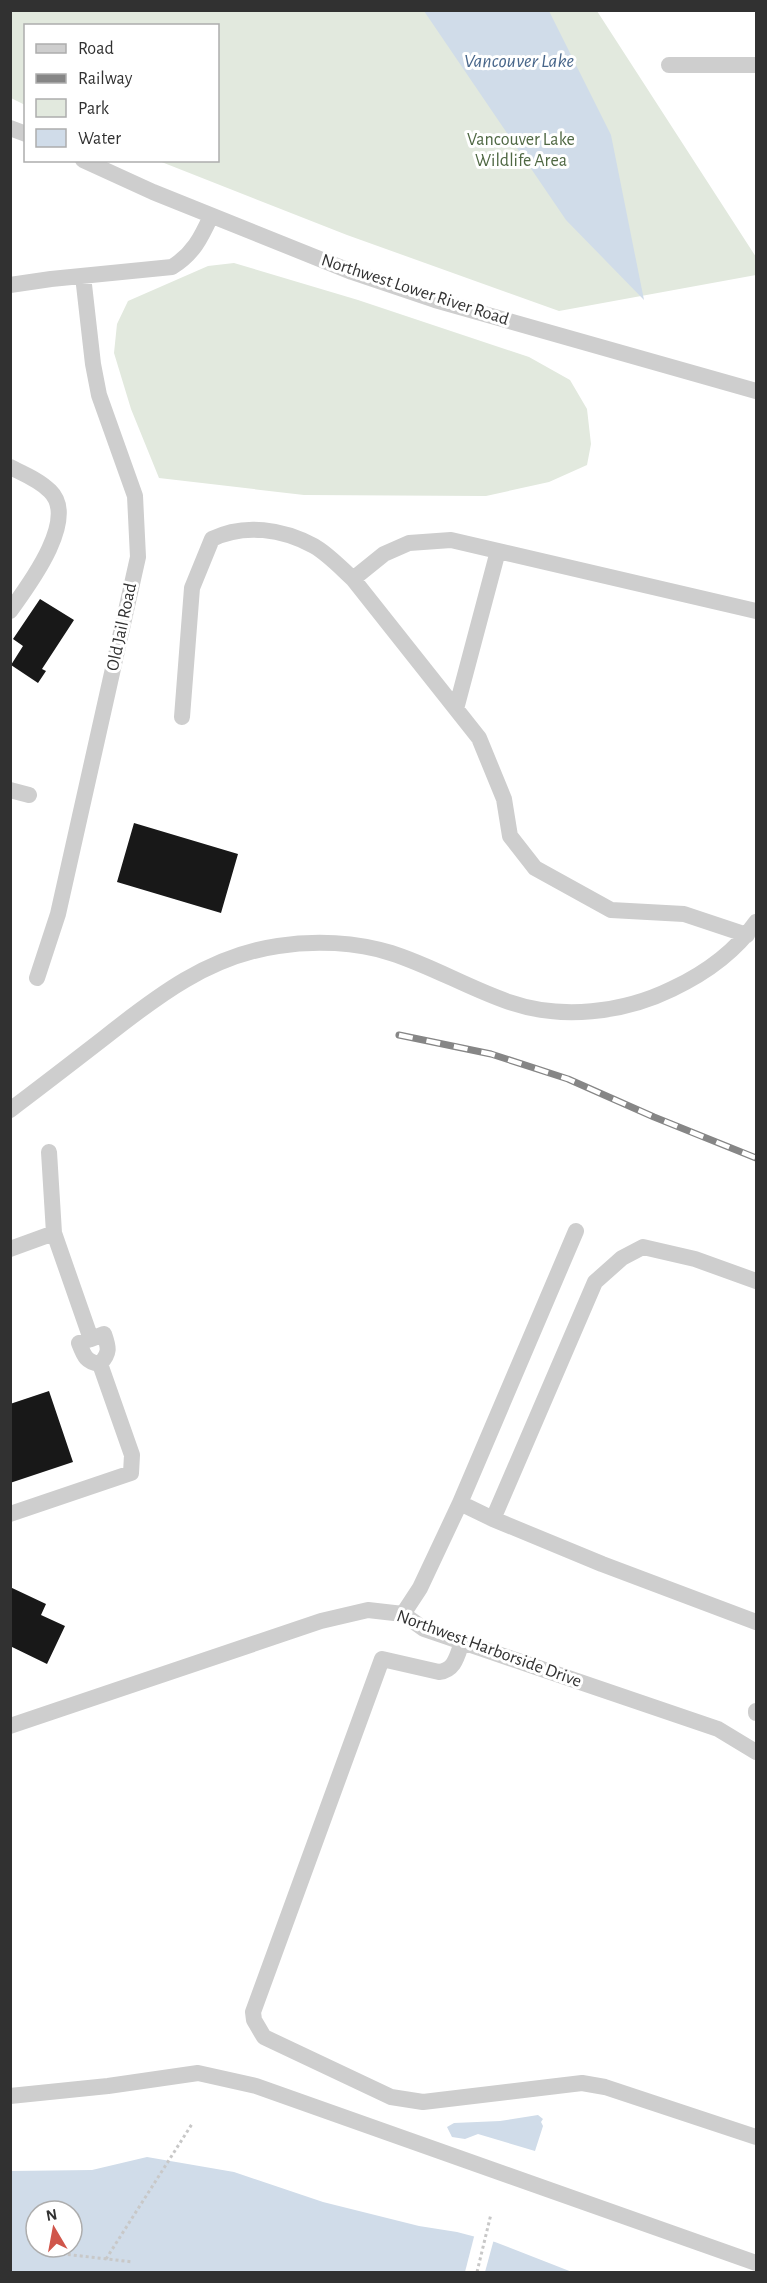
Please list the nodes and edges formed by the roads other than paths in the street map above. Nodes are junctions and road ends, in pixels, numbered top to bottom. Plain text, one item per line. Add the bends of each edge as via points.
1 (669, 65) dead end
2 (756, 65) edge
3 (88, 162) edge
4 (211, 216) junction
5 (83, 276) junction
6 (10, 285) edge
7 (756, 391) edge
8 (10, 467) edge
9 (498, 551) junction
10 (353, 579) junction
11 (10, 611) edge
12 (756, 612) edge
13 (456, 709) junction
14 (182, 717) dead end
15 (10, 790) edge
16 (29, 795) dead end
17 (752, 929) edge
18 (37, 978) dead end
19 (10, 1110) edge
20 (49, 1152) dead end
21 (576, 1231) dead end
22 (54, 1233) junction
23 (10, 1249) edge
24 (756, 1281) edge
25 (460, 1503) junction
26 (10, 1514) edge
27 (493, 1519) junction
28 (403, 1614) junction
29 (756, 1622) edge
30 (462, 1642) junction
31 (10, 1726) edge
32 (756, 1752) edge
33 (10, 2096) edge
34 (756, 2137) edge
35 (756, 2263) edge

1 - 2 street
3 - 4 street, Northwest Lower River Road
4 - 5 street via 199,242 172,267
4 - 7 street, Northwest Lower River Road via 424,296
5 - 6 street
5 - 18 street, Old Jail Road via 99,395 135,496 138,557 58,914
8 - 11 street via 52,492 60,519 53,543
9 - 10 street via 452,540 409,543 384,554
9 - 12 street
9 - 13 street
10 - 13 street
10 - 14 street via 316,547 280,532 244,529 212,540 192,588
13 - 17 street via 479,738 504,799 510,836 536,868 611,910 684,914
15 - 16 street
17 - 19 street via 730,954 662,994 606,1010 571,1012 511,1003 388,952 330,943 252,951 197,972 155,998
20 - 22 street
21 - 25 street
22 - 23 street
22 - 26 street via 91,1339 79,1343 81,1350 84,1357 100,1364 132,1455 131,1473
24 - 27 street via 695,1259 643,1247 622,1258 595,1282
25 - 27 street
25 - 28 street via 420,1588
27 - 29 street
28 - 30 street, Northwest Harborside Drive via 424,1629
28 - 31 street, Northwest Harborside Drive via 368,1610 321,1621
30 - 32 street, Northwest Harborside Drive via 718,1729
30 - 34 street via 448,1671 382,1659 253,2013 264,2037 391,2097 423,2102 582,2083 605,2086
33 - 35 street via 198,2073 210,2075 256,2086

